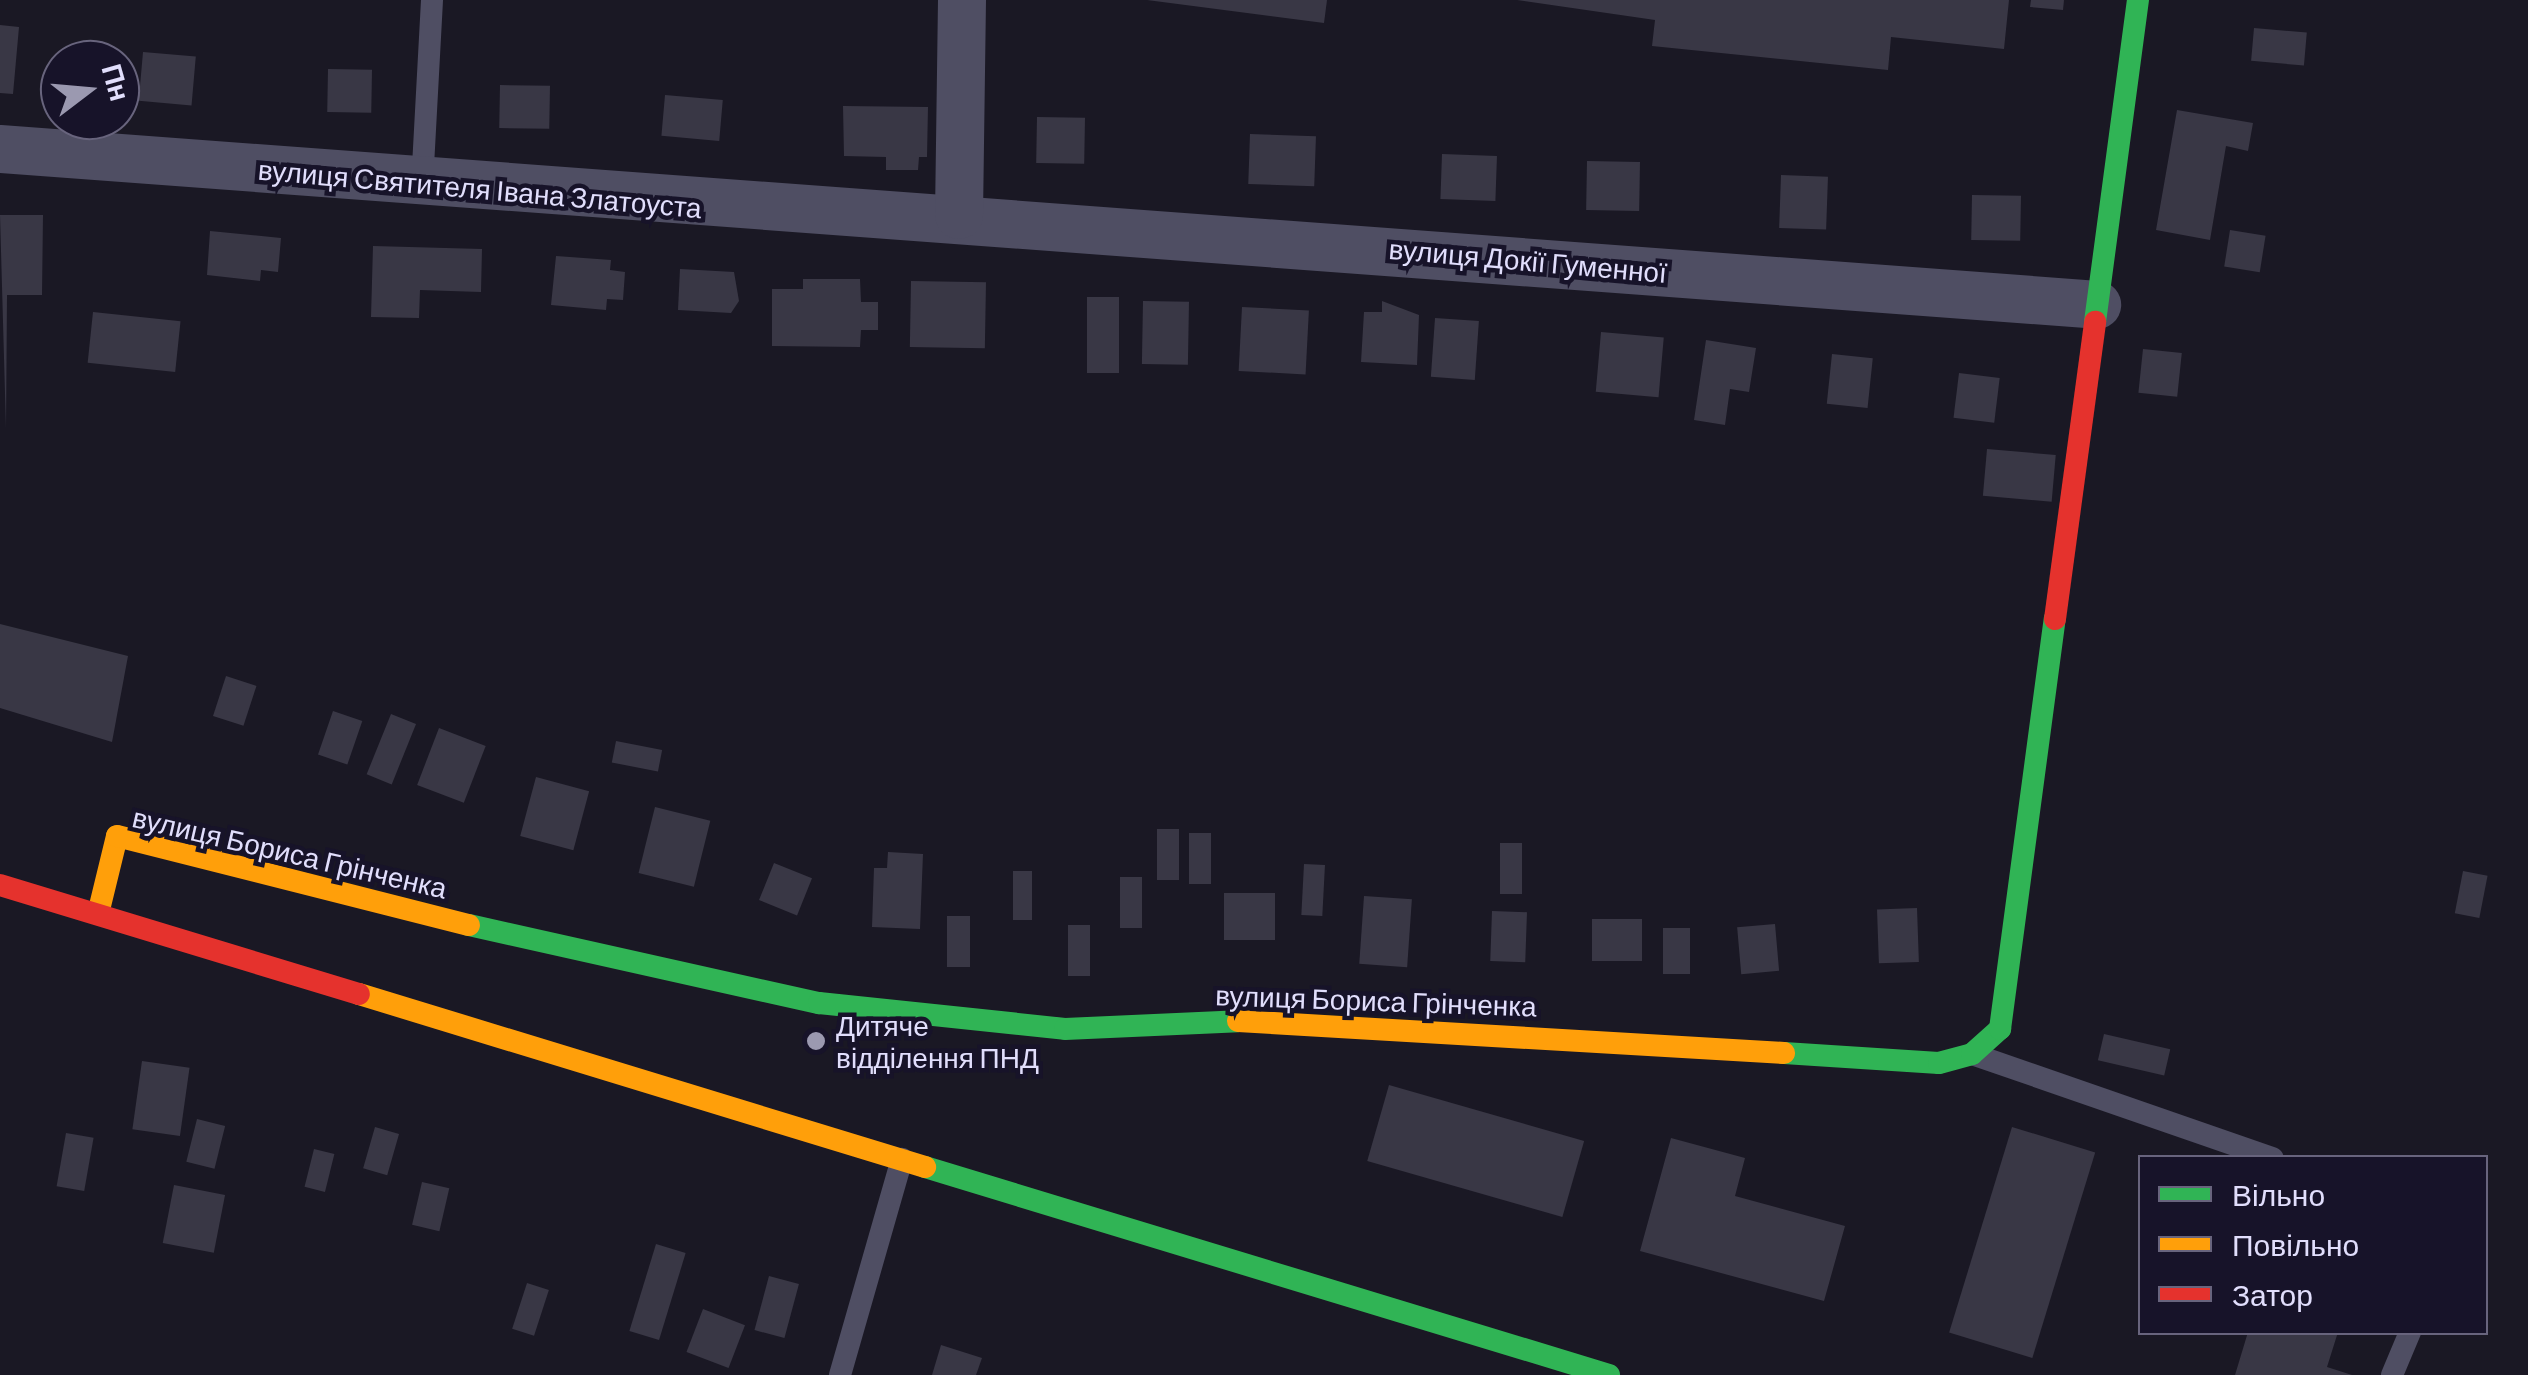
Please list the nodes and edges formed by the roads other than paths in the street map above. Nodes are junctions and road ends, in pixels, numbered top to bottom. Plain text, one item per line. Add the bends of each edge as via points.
1 (432, 0) edge
2 (962, 0) edge
3 (2138, 0) edge
4 (0, 150) edge
5 (422, 185) junction
6 (959, 215) junction
7 (2097, 305) junction
8 (0, 884) edge
9 (98, 914) junction
10 (1972, 1054) junction
11 (903, 1155) junction
12 (2264, 1155) edge
13 (2409, 1335) edge
14 (840, 1375) edge
15 (1609, 1375) edge
16 (2392, 1375) edge

1 - 5 lane
2 - 6 street
3 - 7 street
4 - 5 street, вулиця Святителя Івана Златоуста
5 - 6 street, вулиця Святителя Івана Златоуста via 911,222
6 - 7 street, вулиця Докії Гуменної
7 - 10 street via 2000,1029
8 - 9 street
9 - 10 street, вулиця Бориса Грінченка via 117,836 386,907 819,1003 1065,1029 1271,1020 1939,1063
9 - 11 street
10 - 12 lane
11 - 14 lane
11 - 15 street
13 - 16 lane

